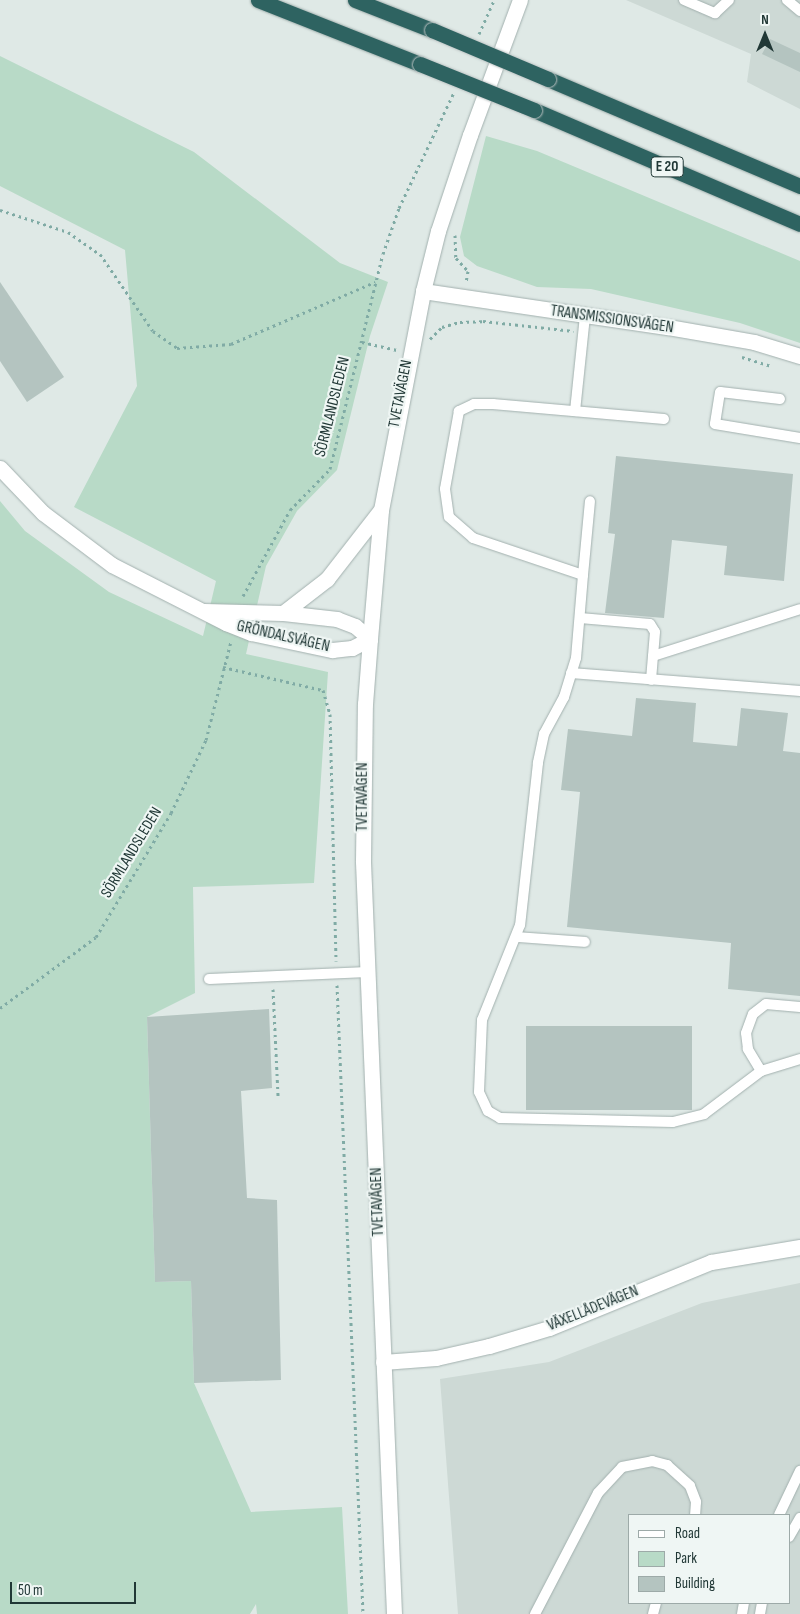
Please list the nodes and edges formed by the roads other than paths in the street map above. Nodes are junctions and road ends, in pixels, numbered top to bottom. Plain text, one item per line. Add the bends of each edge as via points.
1 (258, 0) edge
2 (355, 0) edge
3 (520, 0) edge
4 (684, 0) edge
5 (729, 0) edge
6 (787, 0) edge
7 (800, 11) edge
8 (800, 186) edge
9 (800, 224) edge
10 (423, 291) junction
11 (585, 316) junction
12 (800, 356) edge
13 (780, 399) dead end
14 (575, 411) junction
15 (664, 419) dead end
16 (800, 438) edge
17 (0, 468) edge
18 (590, 501) dead end
19 (381, 510) junction
20 (583, 574) junction
21 (800, 609) edge
22 (204, 611) junction
23 (283, 613) junction
24 (580, 618) junction
25 (370, 639) junction
26 (653, 656) junction
27 (571, 674) junction
28 (651, 680) junction
29 (800, 692) edge
30 (516, 937) junction
31 (585, 942) dead end
32 (368, 972) junction
33 (209, 979) dead end
34 (800, 1007) edge
35 (800, 1059) edge
36 (761, 1071) junction
37 (800, 1247) edge
38 (383, 1362) junction
39 (800, 1471) edge
40 (695, 1514) edge
41 (779, 1514) edge
42 (800, 1518) edge
43 (790, 1535) edge
44 (394, 1614) edge
45 (535, 1614) edge

1 - 9 highway, E 20, bridge via 534,110
2 - 8 highway, E 20, bridge
3 - 10 main road, TVETAVÄGEN via 467,144
4 - 5 lane via 715,13
6 - 7 lane
10 - 11 main road, TRANSMISSIONSVÄGEN
10 - 19 main road, TVETAVÄGEN
11 - 12 main road, TRANSMISSIONSVÄGEN via 754,342
11 - 14 lane
13 - 16 lane via 720,392 715,424
14 - 15 lane
14 - 20 lane via 493,404 474,404 459,411 444,500 449,517 473,538
17 - 22 main road, GRÖNDALSVÄGEN via 42,513 112,565
18 - 20 lane
19 - 23 main road via 357,545 327,579
19 - 25 main road, TVETAVÄGEN
20 - 24 lane
21 - 26 lane
22 - 23 main road, GRÖNDALSVÄGEN
22 - 25 main road, GRÖNDALSVÄGEN via 251,633 332,650 352,648
23 - 25 main road, GRÖNDALSVÄGEN via 337,619 355,626
24 - 26 lane via 650,624 655,632
24 - 27 lane
25 - 32 main road, TVETAVÄGEN via 362,785
26 - 28 lane
27 - 28 lane
27 - 30 lane via 564,697 544,734
28 - 29 lane
30 - 31 lane
30 - 36 lane via 488,998 479,1039 479,1092 488,1111 500,1118 690,1120 704,1114
32 - 33 lane
32 - 38 main road, TVETAVÄGEN
34 - 36 lane via 766,1004 753,1014 746,1033 748,1049
35 - 36 lane
37 - 38 main road, VÄXELLÅDEVÄGEN via 711,1262 558,1324 489,1346 436,1358
38 - 44 main road, TVETAVÄGEN
39 - 41 lane
40 - 45 lane via 696,1502 690,1486 667,1465 652,1461 622,1467 598,1493
42 - 43 lane

